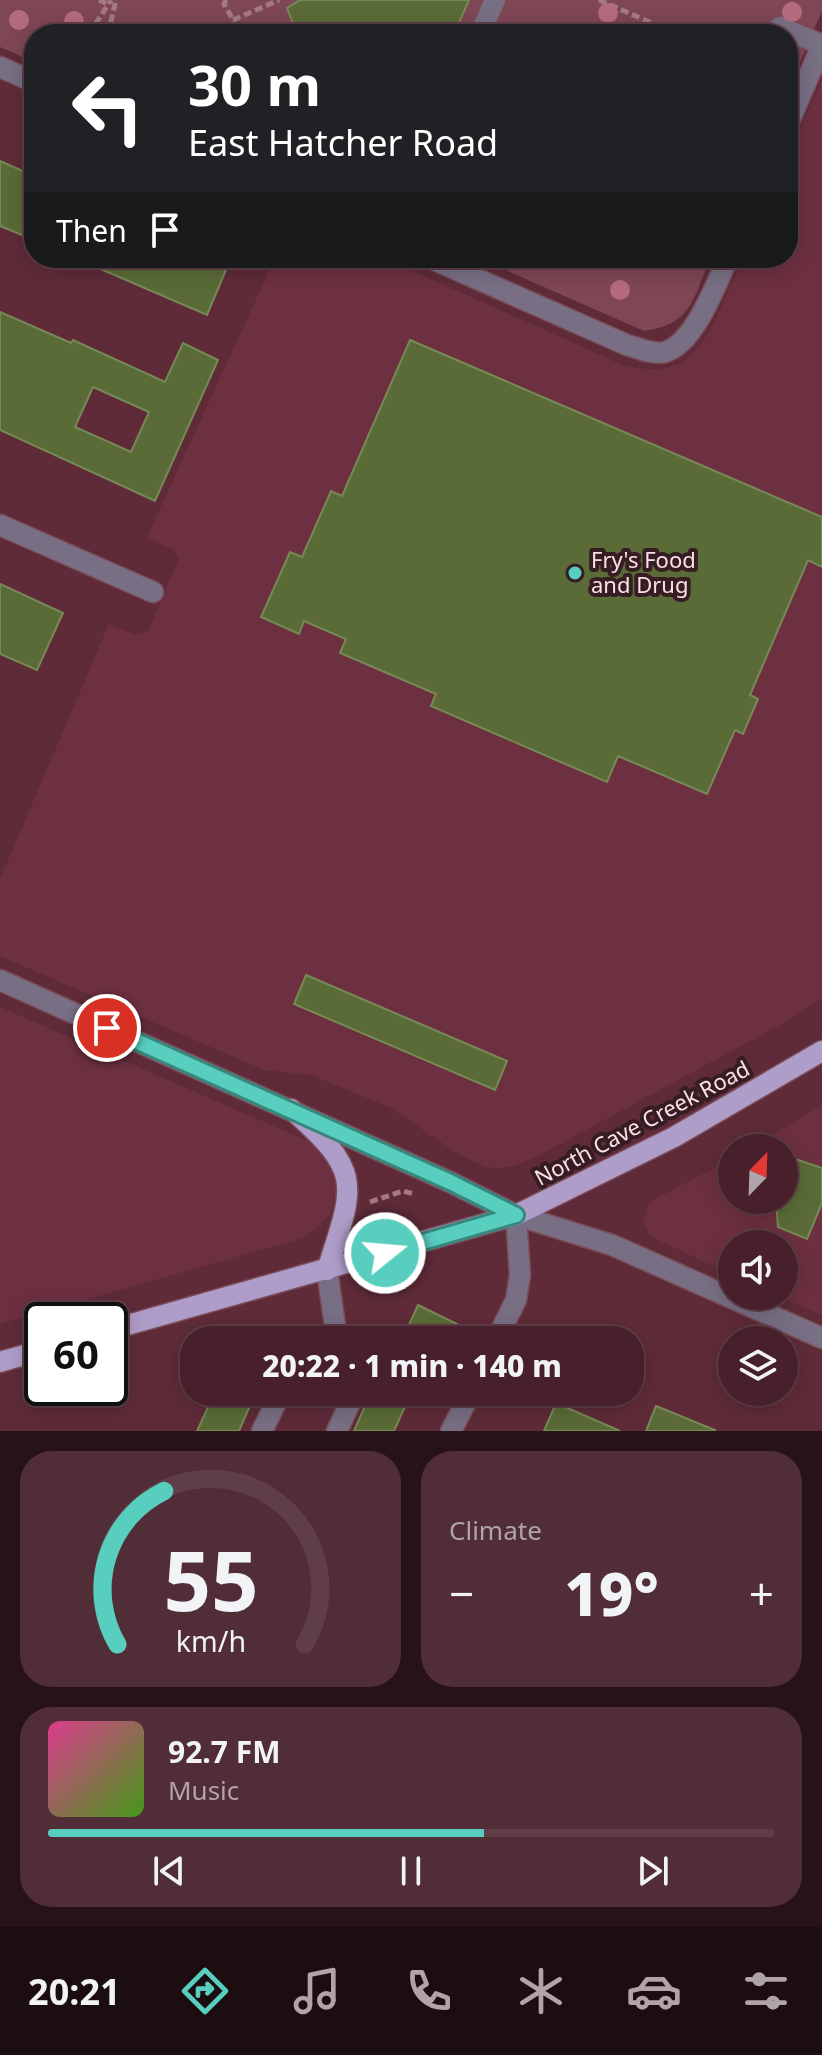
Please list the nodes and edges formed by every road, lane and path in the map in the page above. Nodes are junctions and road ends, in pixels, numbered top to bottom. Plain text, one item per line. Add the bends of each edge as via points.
1 (99, 0) edge
2 (226, 0) edge
3 (279, 0) edge
4 (495, 0) edge
5 (599, 0) edge
6 (111, 1) edge
7 (233, 20) junction
8 (96, 24) edge
9 (109, 24) edge
10 (234, 24) edge
11 (484, 24) edge
12 (652, 24) edge
13 (798, 35) edge
14 (822, 45) edge
15 (0, 67) edge
16 (24, 78) edge
17 (798, 101) edge
18 (453, 268) edge
19 (724, 268) edge
20 (0, 525) edge
21 (153, 592) dead end
22 (0, 980) edge
23 (822, 1051) edge
24 (291, 1109) junction
25 (414, 1194) dead end
26 (361, 1205) dead end
27 (516, 1215) junction
28 (327, 1270) junction
29 (128, 1325) edge
30 (335, 1326) edge
31 (503, 1326) edge
32 (822, 1338) edge
33 (24, 1355) edge
34 (0, 1362) edge
35 (274, 1406) edge
36 (349, 1406) edge
37 (464, 1406) edge
38 (262, 1431) edge
39 (337, 1431) edge
40 (451, 1431) edge

1 - 6 path
2 - 7 path
3 - 7 path
4 - 11 street
5 - 12 path
6 - 8 path
6 - 9 path
7 - 10 path
13 - 14 street
14 - 17 street
15 - 16 street
18 - 19 street via 627,345 665,352 691,332
20 - 21 street
22 - 24 street
23 - 27 main road, North Cave Creek Road via 674,1137
24 - 27 street
24 - 28 main road via 331,1147 349,1187
25 - 26 path via 403,1191
27 - 28 main road, North Cave Creek Road
27 - 31 street via 520,1275 516,1300
27 - 32 street via 612,1245
28 - 29 main road, North Cave Creek Road
28 - 30 street
33 - 34 main road
35 - 38 street
36 - 39 street
37 - 40 street

